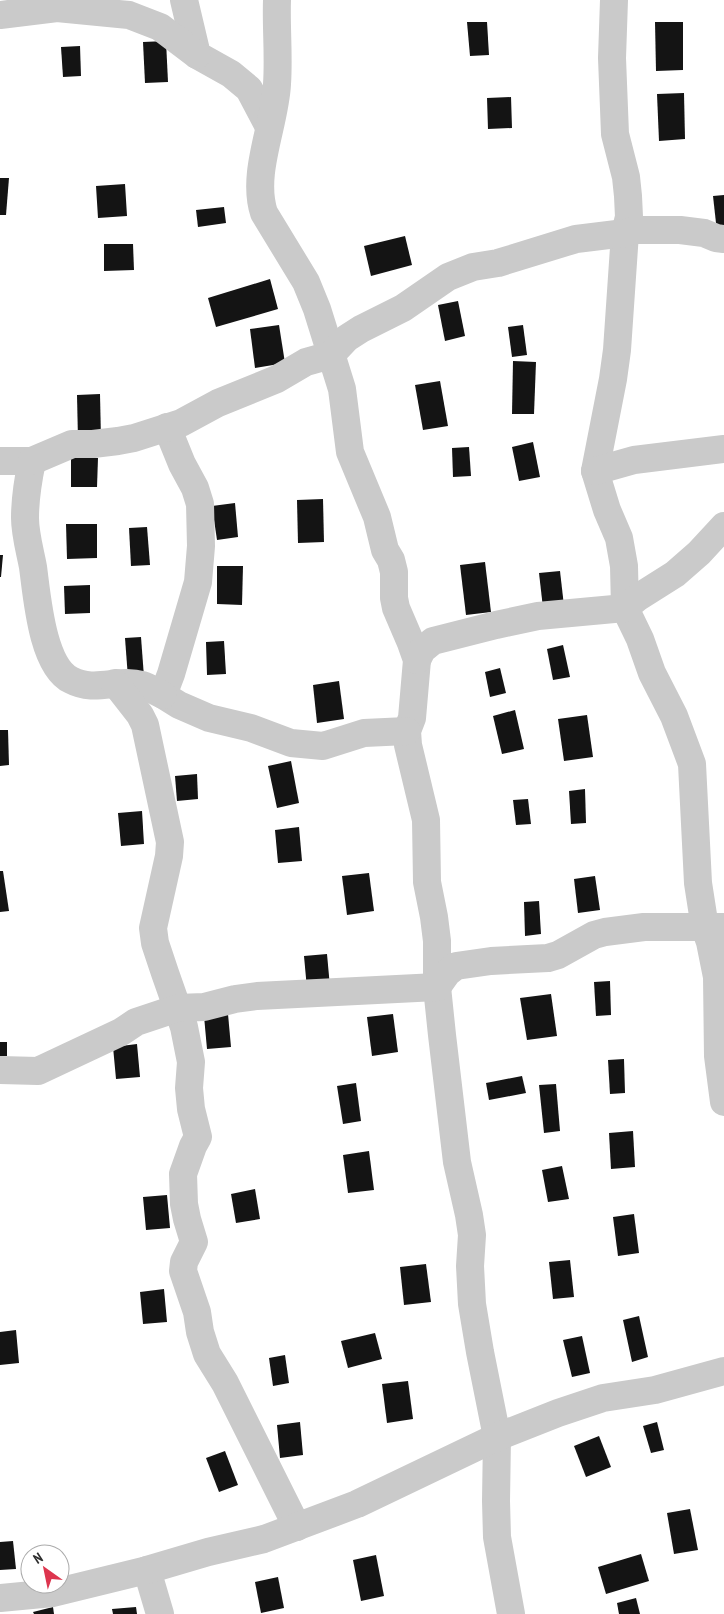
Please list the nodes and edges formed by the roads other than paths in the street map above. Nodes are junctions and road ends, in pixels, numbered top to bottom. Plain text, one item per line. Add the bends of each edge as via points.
1 (184, 0) edge
2 (277, 0) edge
3 (614, 0) edge
4 (0, 15) edge
5 (197, 55) junction
6 (269, 127) junction
7 (625, 233) junction
8 (724, 239) edge
9 (331, 355) junction
10 (167, 427) junction
11 (724, 450) edge
12 (0, 461) edge
13 (32, 461) junction
14 (595, 471) junction
15 (724, 526) edge
16 (625, 608) junction
17 (416, 660) junction
18 (115, 683) junction
19 (163, 695) junction
20 (407, 731) junction
21 (714, 927) edge
22 (437, 987) junction
23 (178, 1008) junction
24 (0, 1070) edge
25 (724, 1102) edge
26 (724, 1371) edge
27 (497, 1436) junction
28 (297, 1527) junction
29 (147, 1570) junction
30 (0, 1598) edge
31 (160, 1614) edge
32 (511, 1614) edge

1 - 5 street
2 - 6 street via 278,86
3 - 7 street via 615,134 628,196 629,217
4 - 5 street via 57,8 129,15 160,27
5 - 6 street via 231,74 248,89
6 - 9 street via 260,180 261,202 264,213 306,282
7 - 8 street via 634,230 680,230 704,232
7 - 9 street via 576,238 498,263 460,271 403,308 347,338
7 - 14 street via 617,350
9 - 10 street via 306,362 277,379
9 - 17 street via 342,389 350,452 377,517 394,572 396,608
10 - 13 street via 118,441 72,444
10 - 19 street via 200,504 201,546 196,590
11 - 14 street via 634,460
12 - 13 street
13 - 18 street via 25,520 38,611 53,660 69,680 98,687
14 - 16 street via 606,510 619,538 624,566
15 - 16 street via 675,574
16 - 17 street via 538,616 496,625 433,641
16 - 21 street via 692,764 698,883
17 - 20 street via 412,718
18 - 19 street via 140,684
18 - 23 street via 145,724 170,842 153,928
19 - 20 street via 179,706 209,718 291,742 323,746 364,733
20 - 22 street via 426,820 427,882 437,942
21 - 22 street via 644,927 605,932 548,958 456,966
21 - 25 street via 710,942 717,978 718,1056
22 - 23 street via 257,996 235,998 204,1007
22 - 27 street via 457,1162 470,1215 472,1304
23 - 24 street via 136,1022 38,1070
23 - 28 street via 191,1062 189,1088 198,1137 183,1174 186,1219 194,1242 183,1270 207,1354 225,1383
26 - 27 street via 655,1390 603,1398
27 - 28 street via 357,1504
27 - 32 street via 497,1537
28 - 29 street
29 - 30 street via 53,1593
29 - 31 street

